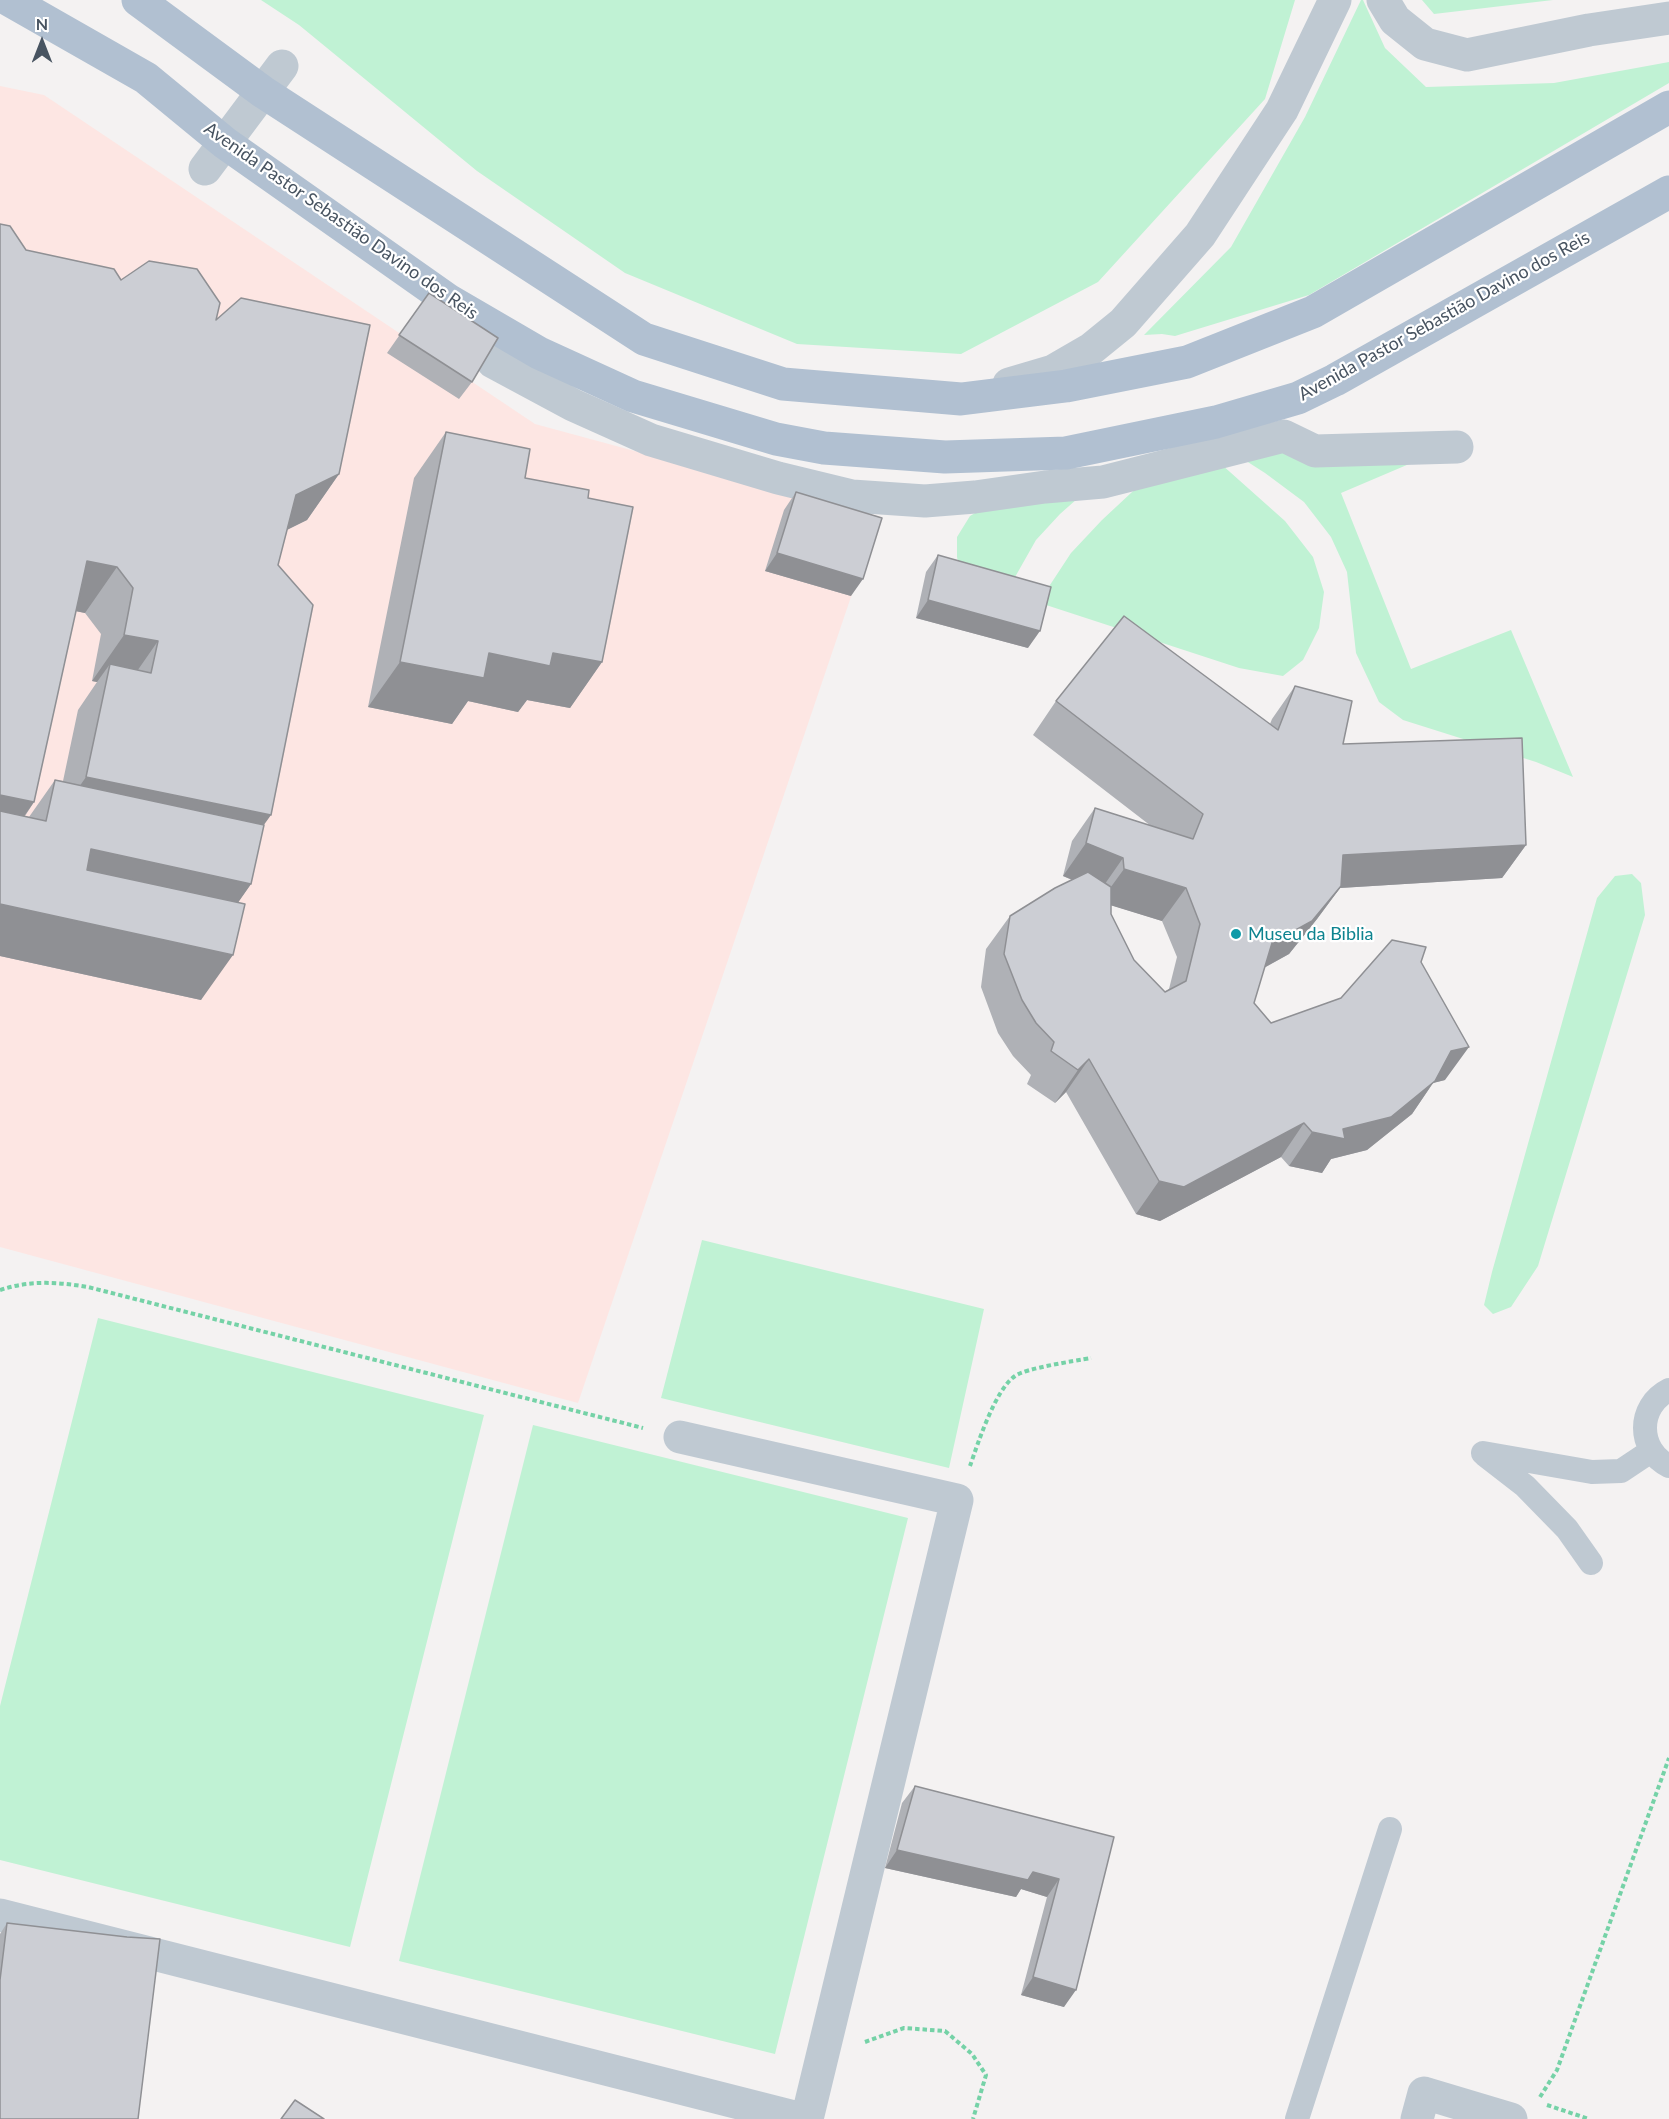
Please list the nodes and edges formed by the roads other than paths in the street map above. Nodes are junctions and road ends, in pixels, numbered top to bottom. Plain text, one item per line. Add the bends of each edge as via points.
1 (138, 0) edge
2 (1335, 0) edge
3 (1383, 0) edge
4 (7, 2) edge
5 (1669, 18) edge
6 (282, 66) dead end
7 (263, 92) junction
8 (1669, 107) edge
9 (225, 143) junction
10 (205, 169) dead end
11 (1669, 192) edge
12 (438, 319) edge
13 (961, 399) junction
14 (1457, 447) dead end
15 (1669, 1390) edge
16 (680, 1437) road end
17 (1660, 1459) edge
18 (1592, 1563) dead end
19 (1390, 1829) dead end
20 (0, 1915) edge
21 (1421, 2106) edge
22 (802, 2119) edge
23 (807, 2119) edge
24 (1297, 2119) edge
25 (1511, 2119) edge

1 - 7 main road
2 - 13 street via 1276,120 1200,235 1123,323 1091,349 1053,371
3 - 5 street via 1395,20 1425,44 1467,56
4 - 9 main road, Avenida Pastor Sebastião Davino dos Reis via 146,78
6 - 7 street
7 - 9 street
7 - 13 main road via 644,339 783,384
8 - 13 main road via 1313,312 1187,362 1066,386
9 - 10 street
9 - 11 main road, Avenida Pastor Sebastião Davino dos Reis via 448,300 539,353 633,396 776,439 824,448 945,458 1066,453 1216,422 1298,398
12 - 14 street via 491,354 493,362 573,405 651,440 852,496 926,501 1104,482 1284,436 1315,451
15 - 17 lane via 1648,1409 1646,1430
16 - 23 street via 957,1500
17 - 18 lane via 1621,1471 1592,1472 1483,1453 1526,1486 1567,1529
19 - 24 lane
20 - 22 street
21 - 25 street

